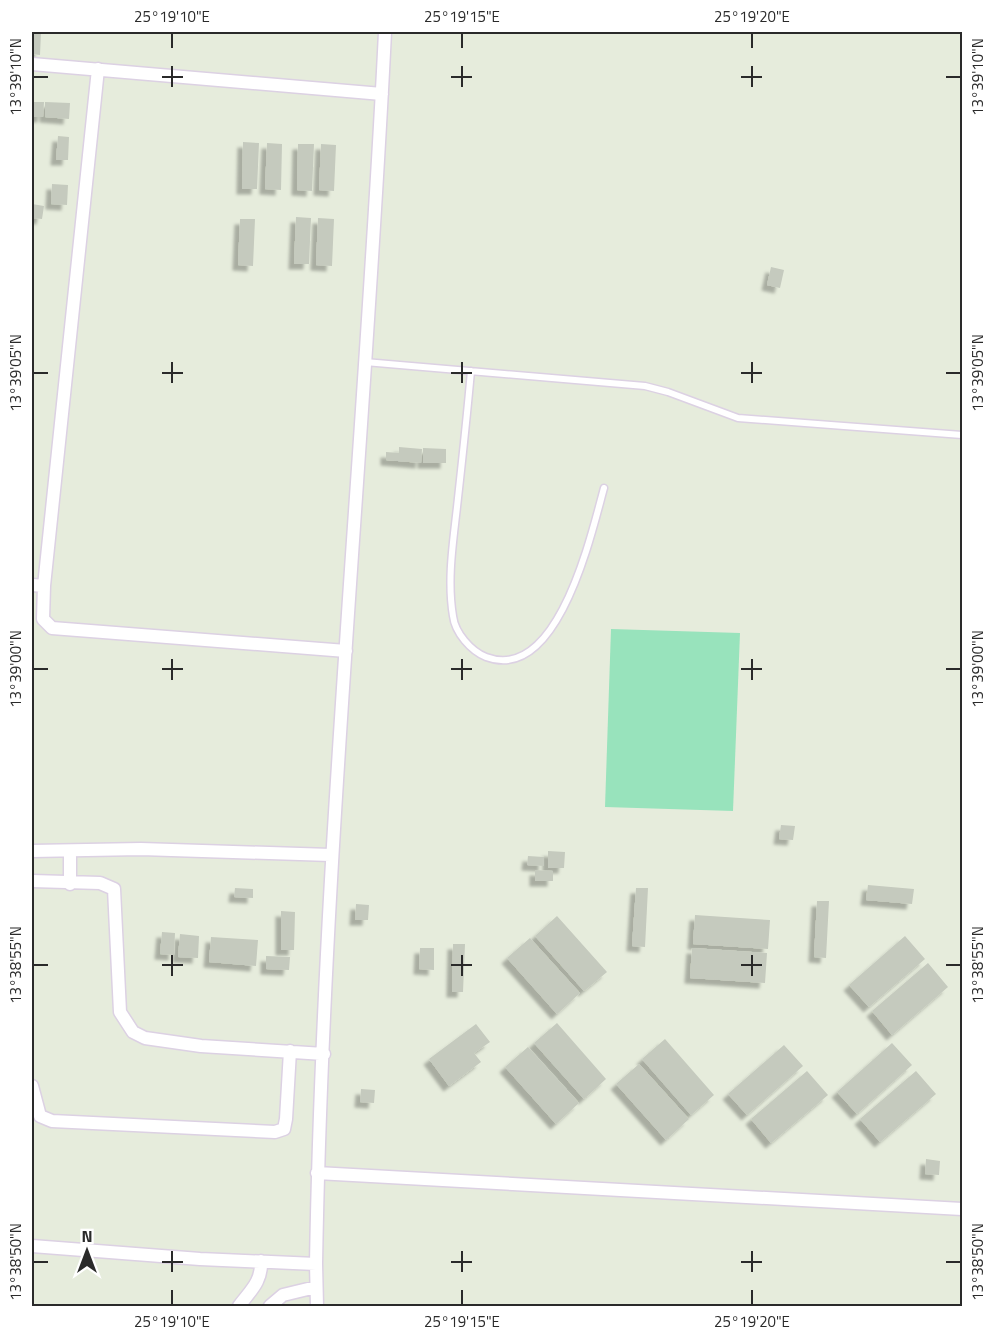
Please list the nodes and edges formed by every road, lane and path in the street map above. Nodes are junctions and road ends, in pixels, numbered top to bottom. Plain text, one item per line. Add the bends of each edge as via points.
1 (385, 32) edge
2 (32, 64) edge
3 (98, 69) junction
4 (382, 94) junction
5 (364, 362) junction
6 (471, 371) junction
7 (963, 435) edge
8 (604, 488) dead end
9 (38, 585) edge
10 (346, 651) junction
11 (32, 850) edge
12 (70, 851) junction
13 (331, 855) junction
14 (32, 881) edge
15 (70, 884) junction
16 (290, 1051) junction
17 (324, 1053) junction
18 (32, 1086) edge
19 (317, 1173) junction
20 (963, 1209) edge
21 (32, 1246) edge
22 (261, 1261) junction
23 (316, 1264) junction
24 (316, 1287) junction
25 (239, 1306) edge
26 (270, 1306) edge
27 (317, 1306) edge

1 - 4 street
2 - 3 street
3 - 4 street
3 - 9 street
4 - 5 street
5 - 6 lane
5 - 10 street
6 - 7 lane via 645,387 738,418
6 - 8 lane via 450,571 453,618 467,644 485,657 503,660 519,658 547,636 585,557
9 - 10 street via 43,619 52,628
10 - 13 street
11 - 12 street
12 - 13 street via 141,849
12 - 15 street
13 - 17 street
14 - 15 street
15 - 16 street via 100,883 114,890 120,1012 133,1032 145,1038 201,1046
16 - 17 street
16 - 18 street via 286,1119 284,1129 275,1132 52,1120 40,1116
17 - 19 street
19 - 20 street
19 - 23 street
21 - 22 street
22 - 23 street
22 - 25 street via 255,1287
23 - 24 street
24 - 26 street via 284,1295
24 - 27 street

